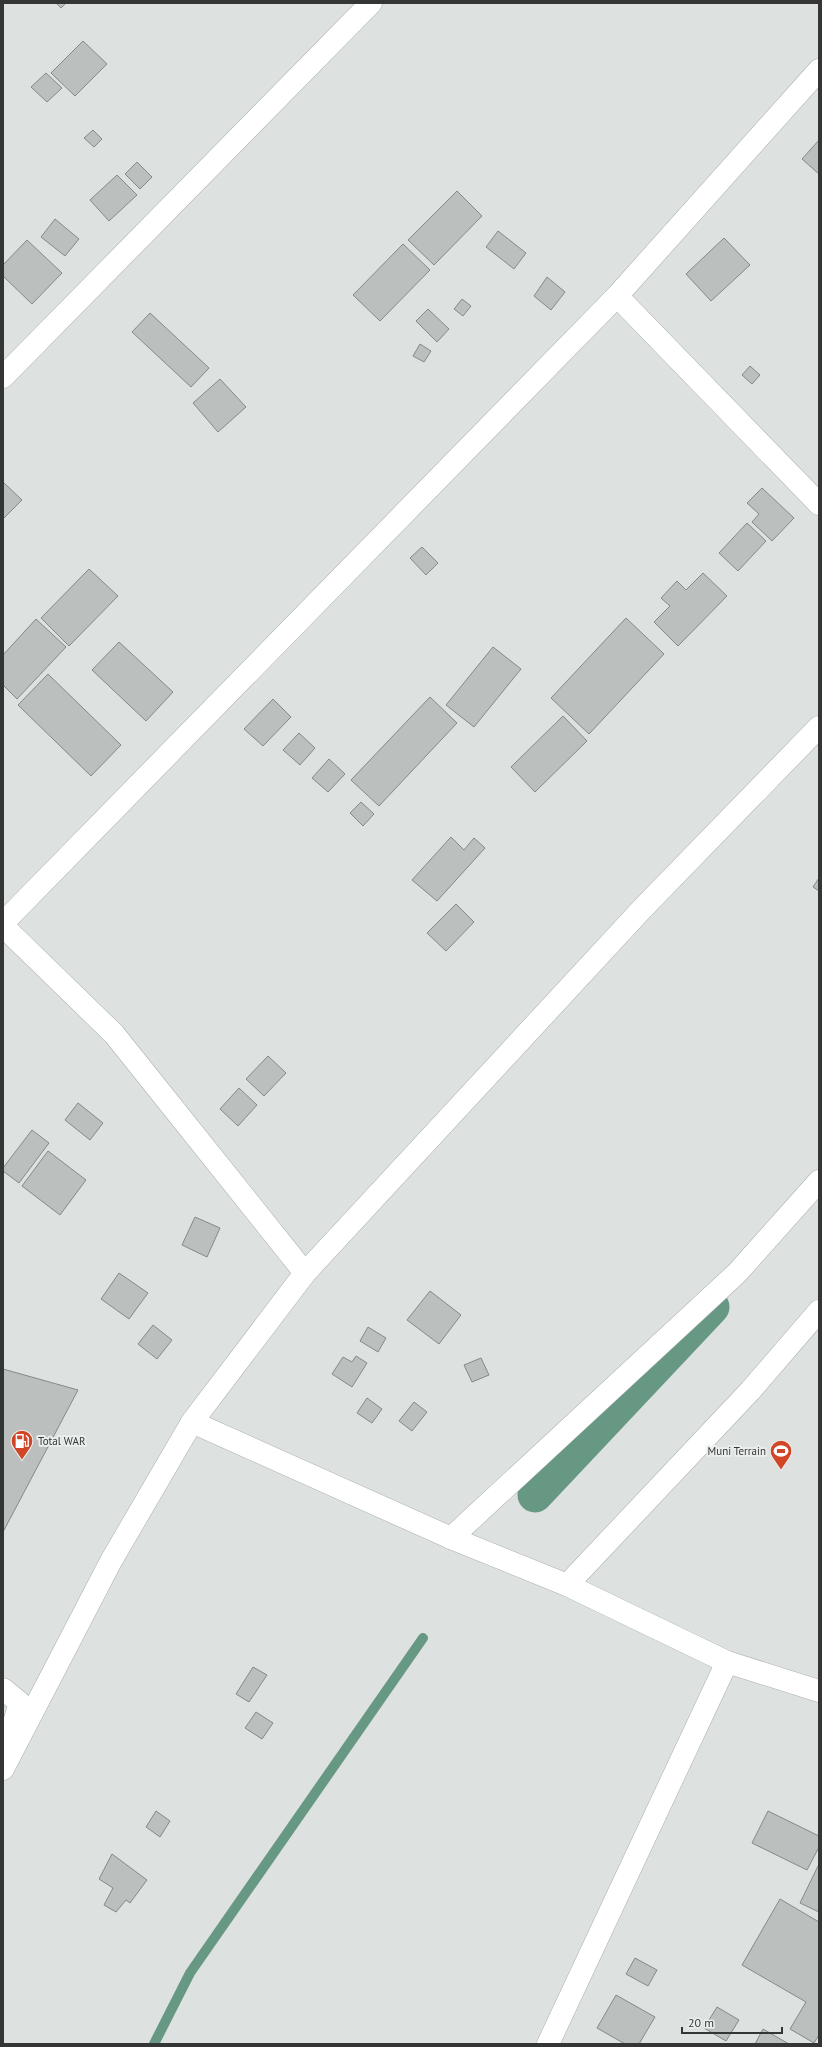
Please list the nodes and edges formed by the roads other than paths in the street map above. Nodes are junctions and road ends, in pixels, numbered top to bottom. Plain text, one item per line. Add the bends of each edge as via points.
1 (371, 3) edge
2 (819, 70) edge
3 (617, 296) junction
4 (3, 377) edge
5 (819, 504) edge
6 (819, 727) edge
7 (3, 923) edge
8 (3, 926) edge
9 (819, 1180) edge
10 (305, 1273) junction
11 (819, 1311) edge
12 (192, 1422) junction
13 (451, 1538) junction
14 (567, 1585) junction
15 (727, 1662) junction
16 (3, 1689) edge
17 (819, 1691) edge
18 (3, 1759) edge
19 (3, 1769) edge
20 (548, 2044) edge

1 - 4 main road
2 - 3 main road
3 - 5 main road
3 - 7 main road
6 - 10 main road via 642,908
8 - 10 main road via 114,1034
9 - 13 main road via 737,1273
10 - 12 main road
11 - 14 main road via 750,1391
12 - 13 main road
12 - 19 main road via 112,1561
13 - 14 main road
14 - 15 main road
15 - 17 main road
15 - 20 main road
16 - 18 main road via 20,1703

